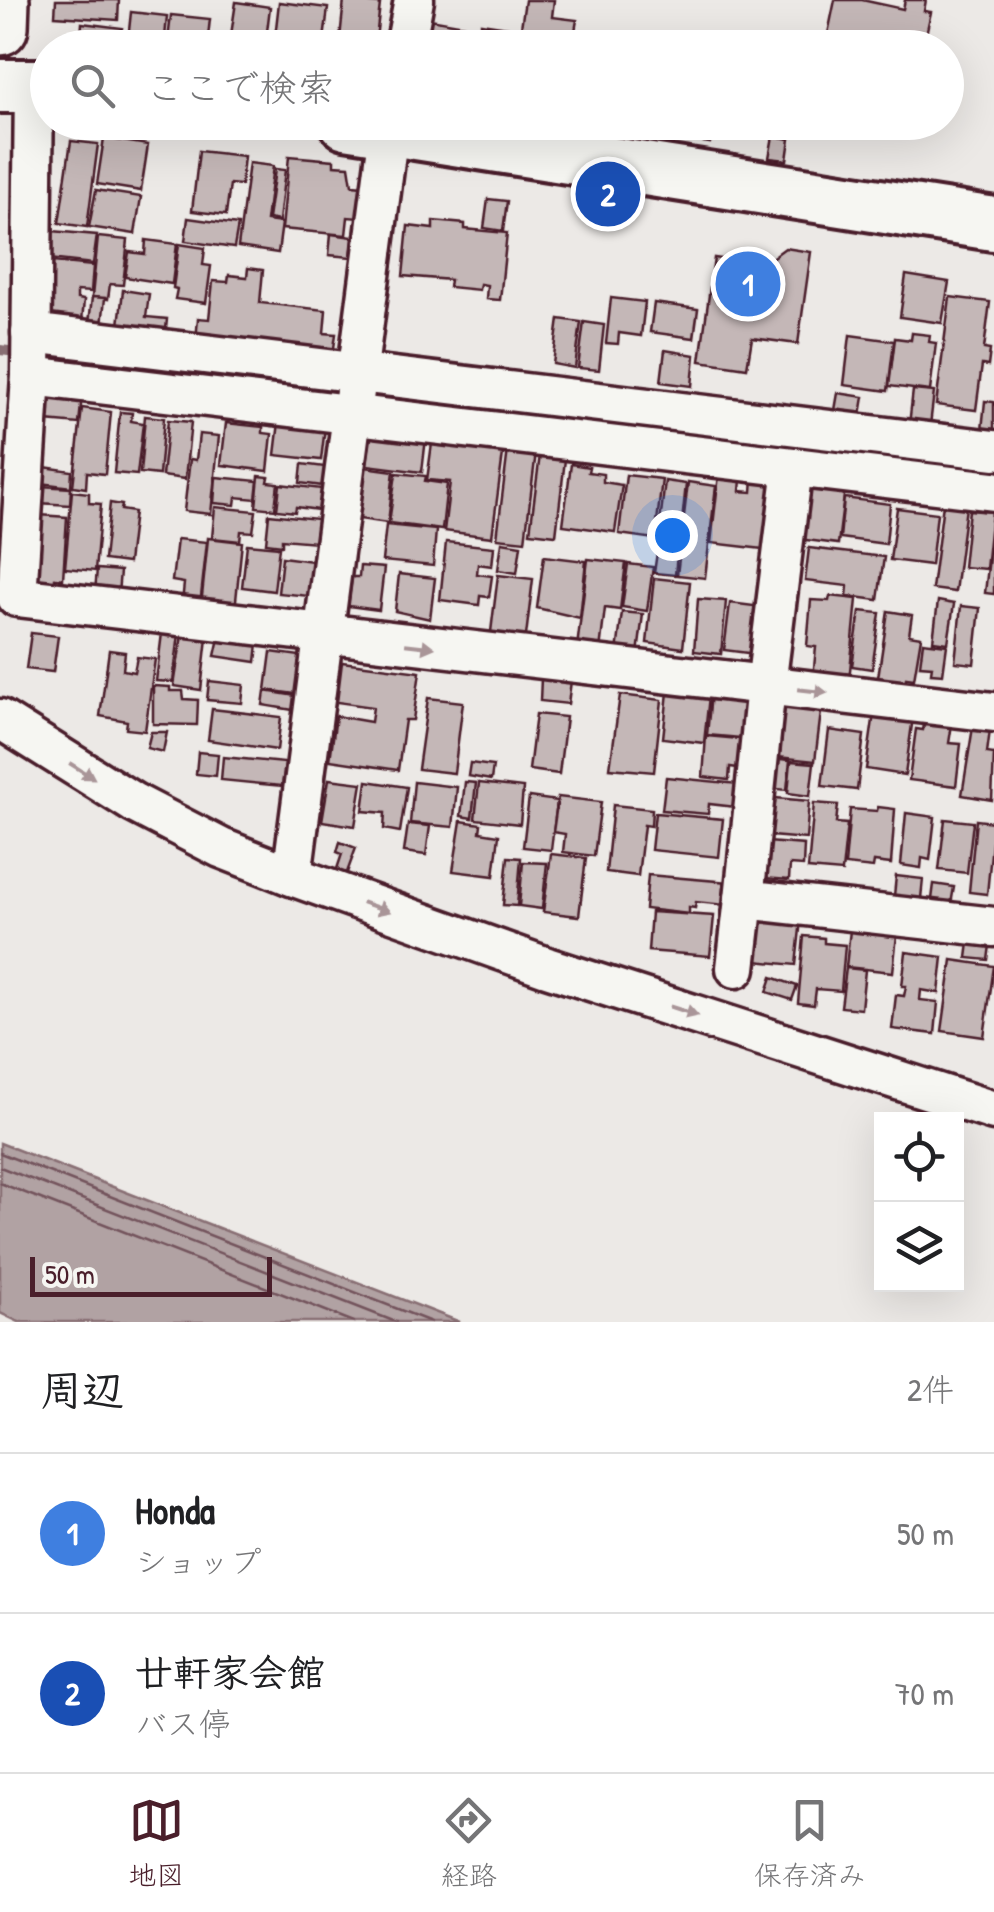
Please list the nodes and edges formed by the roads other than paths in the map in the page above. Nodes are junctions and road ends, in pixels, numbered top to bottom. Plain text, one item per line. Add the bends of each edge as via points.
1 (1, 0) edge
2 (414, 0) edge
3 (0, 27) edge
4 (408, 30) edge
5 (27, 85) edge
6 (374, 140) edge
7 (474, 140) edge
8 (994, 224) edge
9 (31, 355) junction
10 (356, 371) junction
11 (350, 415) junction
12 (994, 450) edge
13 (793, 467) junction
14 (994, 490) edge
15 (323, 635) junction
16 (766, 686) junction
17 (994, 712) edge
18 (0, 718) edge
19 (292, 876) junction
20 (744, 899) junction
21 (994, 927) edge
22 (736, 968) dead end
23 (994, 1111) edge

1 - 3 main road
2 - 4 street
5 - 9 street
6 - 10 street
7 - 8 street
9 - 10 street
9 - 11 street
9 - 15 street via 17,597
10 - 11 street
10 - 12 street
11 - 13 street
11 - 15 street
13 - 14 street
13 - 16 street
15 -> 16 street
15 - 19 street
16 -> 17 street
16 - 20 street
18 -> 19 street via 134,803
19 -> 23 street via 547,967
20 - 21 street
20 - 22 street

